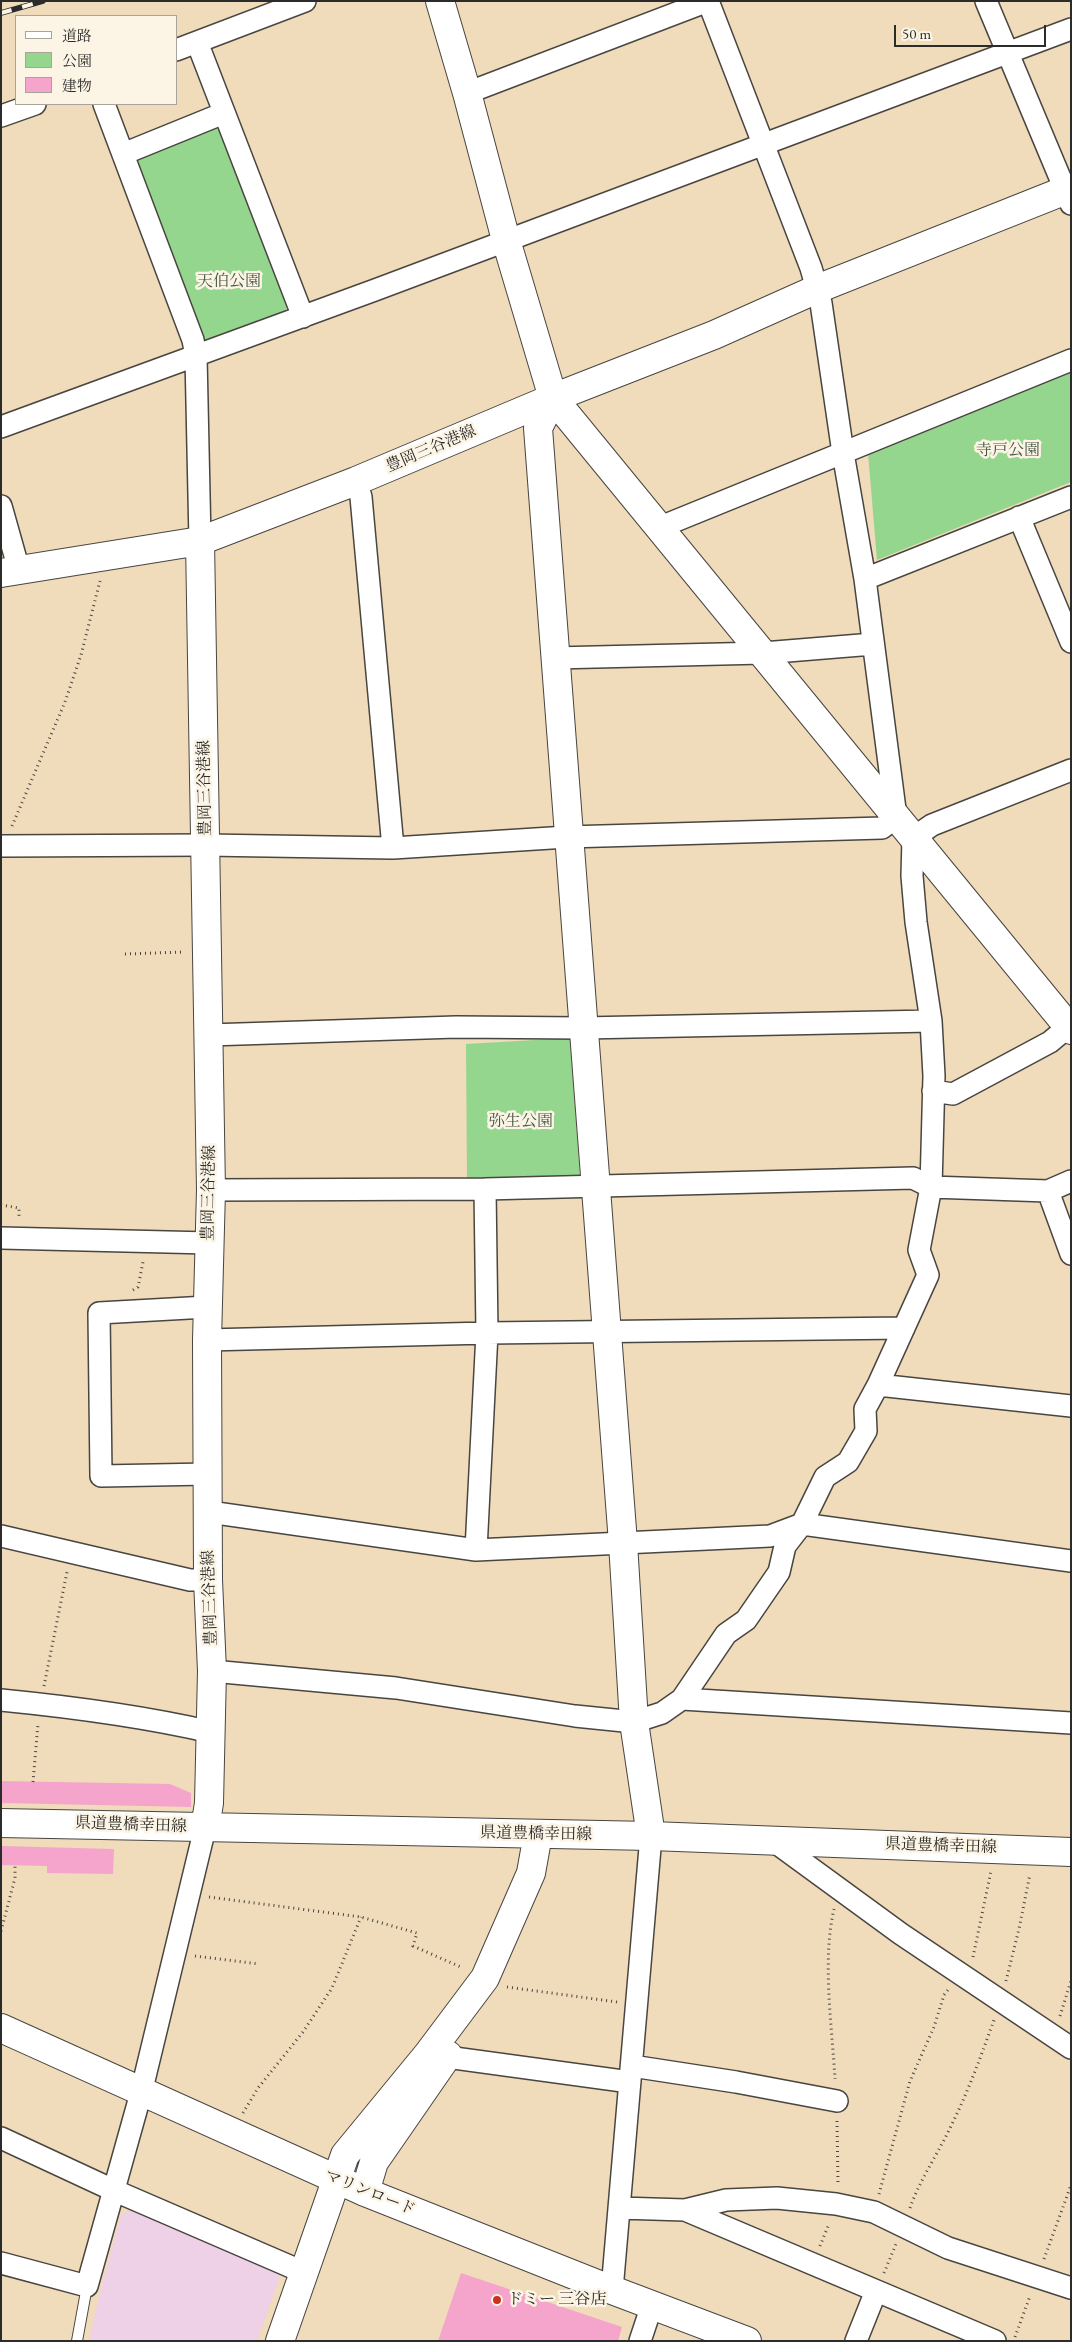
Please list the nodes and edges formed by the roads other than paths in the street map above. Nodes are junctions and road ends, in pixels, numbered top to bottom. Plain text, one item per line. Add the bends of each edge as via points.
1 (305, 1) edge
2 (440, 1) edge
3 (708, 1) edge
4 (986, 1) edge
5 (1071, 29) edge
6 (197, 42) junction
7 (178, 49) edge
8 (1007, 54) junction
9 (468, 93) junction
10 (32, 105) edge
11 (104, 105) edge
12 (224, 113) junction
13 (1, 116) edge
14 (764, 144) junction
15 (123, 154) junction
16 (1069, 194) edge
17 (506, 240) junction
18 (817, 289) junction
19 (303, 317) junction
20 (196, 356) junction
21 (1071, 360) edge
22 (553, 398) junction
23 (1, 427) edge
24 (843, 453) junction
25 (356, 481) junction
26 (1071, 497) edge
27 (1, 506) edge
28 (1019, 517) junction
29 (658, 528) junction
30 (200, 541) junction
31 (10, 572) edge
32 (864, 579) junction
33 (1071, 642) edge
34 (873, 644) junction
35 (763, 653) junction
36 (554, 658) junction
37 (1071, 770) edge
38 (905, 828) junction
39 (567, 837) junction
40 (206, 845) junction
41 (2, 846) edge
42 (393, 848) junction
43 (931, 1021) junction
44 (583, 1028) junction
45 (1070, 1028) edge
46 (209, 1035) junction
47 (933, 1091) junction
48 (1071, 1181) edge
49 (595, 1186) junction
50 (931, 1187) junction
51 (485, 1189) junction
52 (211, 1190) junction
53 (1048, 1191) junction
54 (1, 1238) edge
55 (209, 1243) junction
56 (1071, 1254) edge
57 (208, 1307) junction
58 (904, 1328) junction
59 (606, 1332) junction
60 (488, 1333) junction
61 (207, 1340) junction
62 (878, 1385) junction
63 (1071, 1406) edge
64 (208, 1474) junction
65 (209, 1512) junction
66 (802, 1524) junction
67 (1, 1536) edge
68 (623, 1543) junction
69 (476, 1550) junction
70 (1071, 1561) edge
71 (208, 1580) junction
72 (212, 1671) junction
73 (682, 1699) junction
74 (1, 1700) edge
75 (634, 1722) junction
76 (1071, 1723) edge
77 (211, 1732) junction
78 (1, 1823) edge
79 (205, 1828) junction
80 (538, 1834) junction
81 (651, 1836) junction
82 (775, 1842) junction
83 (1071, 1852) edge
84 (1, 2028) edge
85 (1062, 2042) edge
86 (437, 2056) junction
87 (631, 2074) junction
88 (141, 2093) junction
89 (837, 2101) dead end
90 (1, 2138) edge
91 (336, 2180) junction
92 (113, 2190) junction
93 (365, 2192) junction
94 (620, 2208) junction
95 (685, 2210) junction
96 (1, 2263) edge
97 (303, 2272) junction
98 (87, 2286) junction
99 (1071, 2288) edge
100 (612, 2290) junction
101 (876, 2291) junction
102 (652, 2305) junction
103 (77, 2341) edge
104 (280, 2341) edge
105 (640, 2341) edge
106 (747, 2341) edge
107 (856, 2341) edge
108 (995, 2341) edge

1 - 6 street
2 - 9 street
3 - 9 street
3 - 14 street
4 - 8 street
5 - 8 street
6 - 7 street
6 - 12 street
8 - 14 street
8 - 16 street
9 - 17 street
10 - 13 street
11 - 15 street
12 - 15 street
12 - 19 street
14 - 17 street
14 - 18 street
15 - 20 street via 193,340
16 - 18 street, 豊岡三谷港線
17 - 19 street
17 - 22 street
18 - 22 street, 豊岡三谷港線
18 - 24 street
19 - 20 street
20 - 23 street
20 - 30 street
21 - 24 street
22 - 25 street, 豊岡三谷港線
22 - 29 street
22 - 36 street via 538,428
24 - 29 street
24 - 32 street
25 - 30 street, 豊岡三谷港線
25 - 42 street via 361,497
26 - 28 street
27 - 31 street
28 - 32 street
28 - 33 street
29 - 35 street
30 - 31 street
30 - 40 street, 豊岡三谷港線
32 - 34 street
34 - 35 street
34 - 38 street
35 - 36 street
35 - 38 street
36 - 39 street
37 - 38 street via 932,825
38 - 39 street
38 - 43 street
38 - 45 street
39 - 42 street
39 - 44 street
40 - 41 street
40 - 42 street
40 - 46 street, 豊岡三谷港線
43 - 44 street
43 - 47 street
44 - 46 street via 456,1027
44 - 49 street
45 - 47 street via 953,1094
46 - 52 street, 豊岡三谷港線
47 - 50 street
48 - 53 street
49 - 50 street via 913,1178
49 - 51 street
49 - 59 street
50 - 53 street
50 - 58 street via 919,1250 928,1275
51 - 52 street
51 - 60 street
52 - 55 street, 豊岡三谷港線
53 - 56 street
54 - 55 street
55 - 57 street, 豊岡三谷港線
57 - 61 street, 豊岡三谷港線
57 - 64 street via 99,1313 101,1476
58 - 59 street
58 - 62 street
59 - 60 street
59 - 68 street
60 - 61 street
60 - 69 street
61 - 64 street, 豊岡三谷港線
62 - 63 street
62 - 66 street via 865,1409 866,1431 848,1462 825,1477
64 - 65 street, 豊岡三谷港線
65 - 69 street
65 - 71 street, 豊岡三谷港線
66 - 68 street via 770,1536
66 - 70 street
66 - 73 street via 785,1546 779,1572 746,1620 726,1634
67 - 71 street via 190,1580
68 - 69 street
68 - 75 street
71 - 72 street, 豊岡三谷港線
72 - 75 street via 396,1688
72 - 77 street, 豊岡三谷港線
73 - 75 street via 662,1713
73 - 76 street
74 - 77 street via 146,1717
75 - 81 street
77 - 79 street, 豊岡三谷港線
78 - 79 street, 県道豊橋幸田線
79 - 80 street, 県道豊橋幸田線
79 - 88 street
80 - 81 street, 県道豊橋幸田線
80 - 86 street via 531,1873 491,1982
81 - 82 street, 県道豊橋幸田線
81 - 87 street
82 - 83 street, 県道豊橋幸田線
82 - 85 street via 901,1934
84 - 88 street, マリンロード
86 - 87 street
86 - 91 street via 344,2155
86 - 93 street via 374,2162
87 - 89 street via 736,2082
87 - 94 street
88 - 91 street, マリンロード
88 - 92 street
90 - 92 street
91 - 93 street, マリンロード
91 - 97 street
92 - 97 street
92 - 98 street
93 - 100 street, マリンロード
94 - 95 street
94 - 100 street
95 - 99 street via 726,2200 777,2198 836,2204 874,2212 948,2248
95 - 101 street
96 - 98 street
97 - 104 street
98 - 103 lane
100 - 102 street, マリンロード
101 - 107 street
101 - 108 street
102 - 105 street
102 - 106 street, マリンロード

